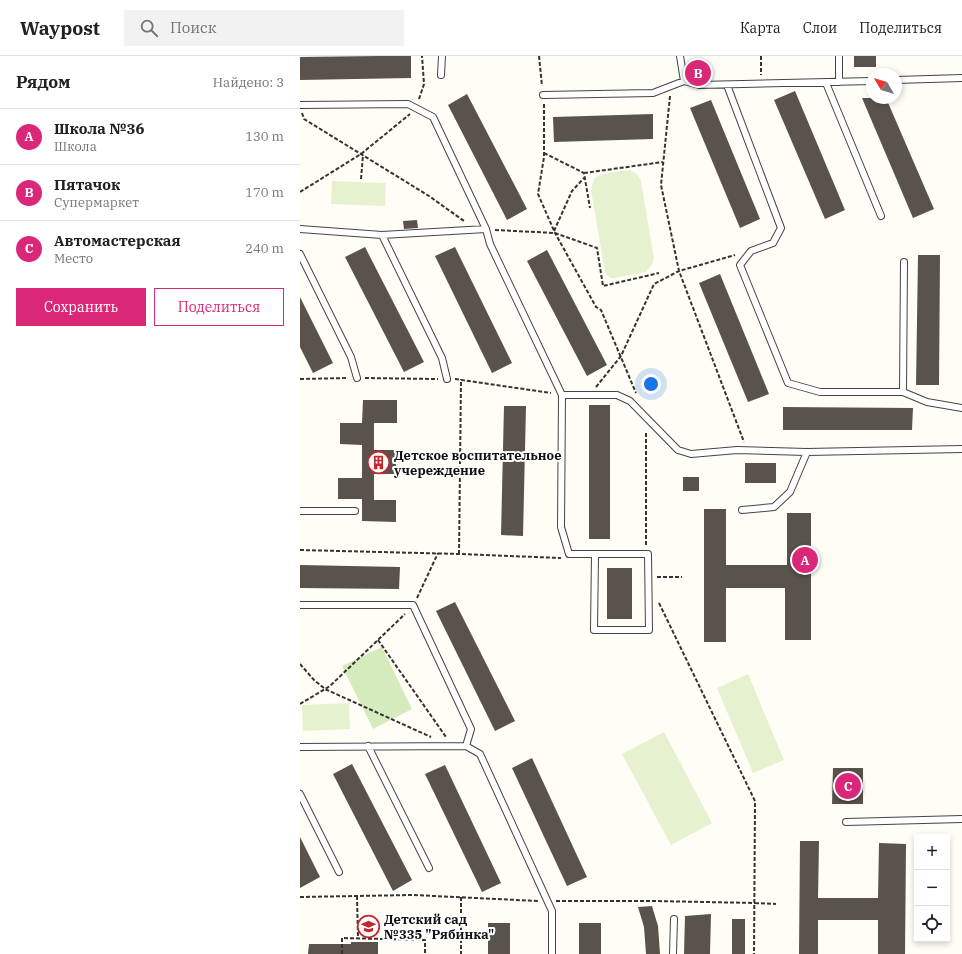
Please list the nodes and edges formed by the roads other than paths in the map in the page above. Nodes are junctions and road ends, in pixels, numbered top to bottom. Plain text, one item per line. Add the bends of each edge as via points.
1 (442, 56) edge
2 (680, 56) edge
3 (839, 56) edge
4 (441, 75) dead end
5 (962, 78) edge
6 (902, 80) edge
7 (684, 81) junction
8 (866, 81) edge
9 (826, 82) junction
10 (839, 82) junction
11 (727, 85) junction
12 (543, 95) road end
13 (300, 106) edge
14 (881, 216) dead end
15 (300, 229) edge
16 (486, 230) junction
17 (382, 235) junction
18 (300, 254) edge
19 (904, 262) dead end
20 (356, 378) road end
21 (448, 379) road end
22 (903, 392) junction
23 (562, 395) junction
24 (962, 408) edge
25 (962, 449) edge
26 (807, 452) junction
27 (742, 510) dead end
28 (300, 511) edge
29 (355, 511) dead end
30 (595, 554) junction
31 (300, 605) edge
32 (368, 746) junction
33 (466, 746) junction
34 (300, 747) edge
35 (300, 794) edge
36 (962, 819) edge
37 (846, 822) dead end
38 (429, 868) dead end
39 (339, 872) dead end
40 (674, 919) dead end
41 (552, 954) edge
42 (673, 954) edge

1 - 4 lane
2 - 7 lane
3 - 10 lane
5 - 6 lane
7 - 11 lane via 699,86
7 - 12 lane via 653,93
8 - 10 lane
9 - 10 lane
9 - 11 lane
9 - 14 lane
11 - 22 lane via 782,228 772,242 751,251 740,265 788,383 820,392
13 - 16 lane via 408,104 433,117
15 - 17 lane
16 - 17 lane
16 - 23 lane via 490,244
17 - 21 lane via 442,358
18 - 20 lane via 351,357
19 - 22 lane
22 - 24 lane via 927,402
23 - 26 lane via 617,395 630,401 678,450 691,454 737,450
23 - 30 lane via 561,527 570,554
25 - 26 lane
26 - 27 lane via 790,492 774,507
28 - 29 lane
30 - 30 lane via 594,630 649,630 648,554
31 - 33 lane via 413,605 471,729
32 - 33 lane
32 - 34 lane
32 - 38 lane
33 - 41 lane via 480,754 552,911
35 - 39 lane
36 - 37 lane
40 - 42 lane

